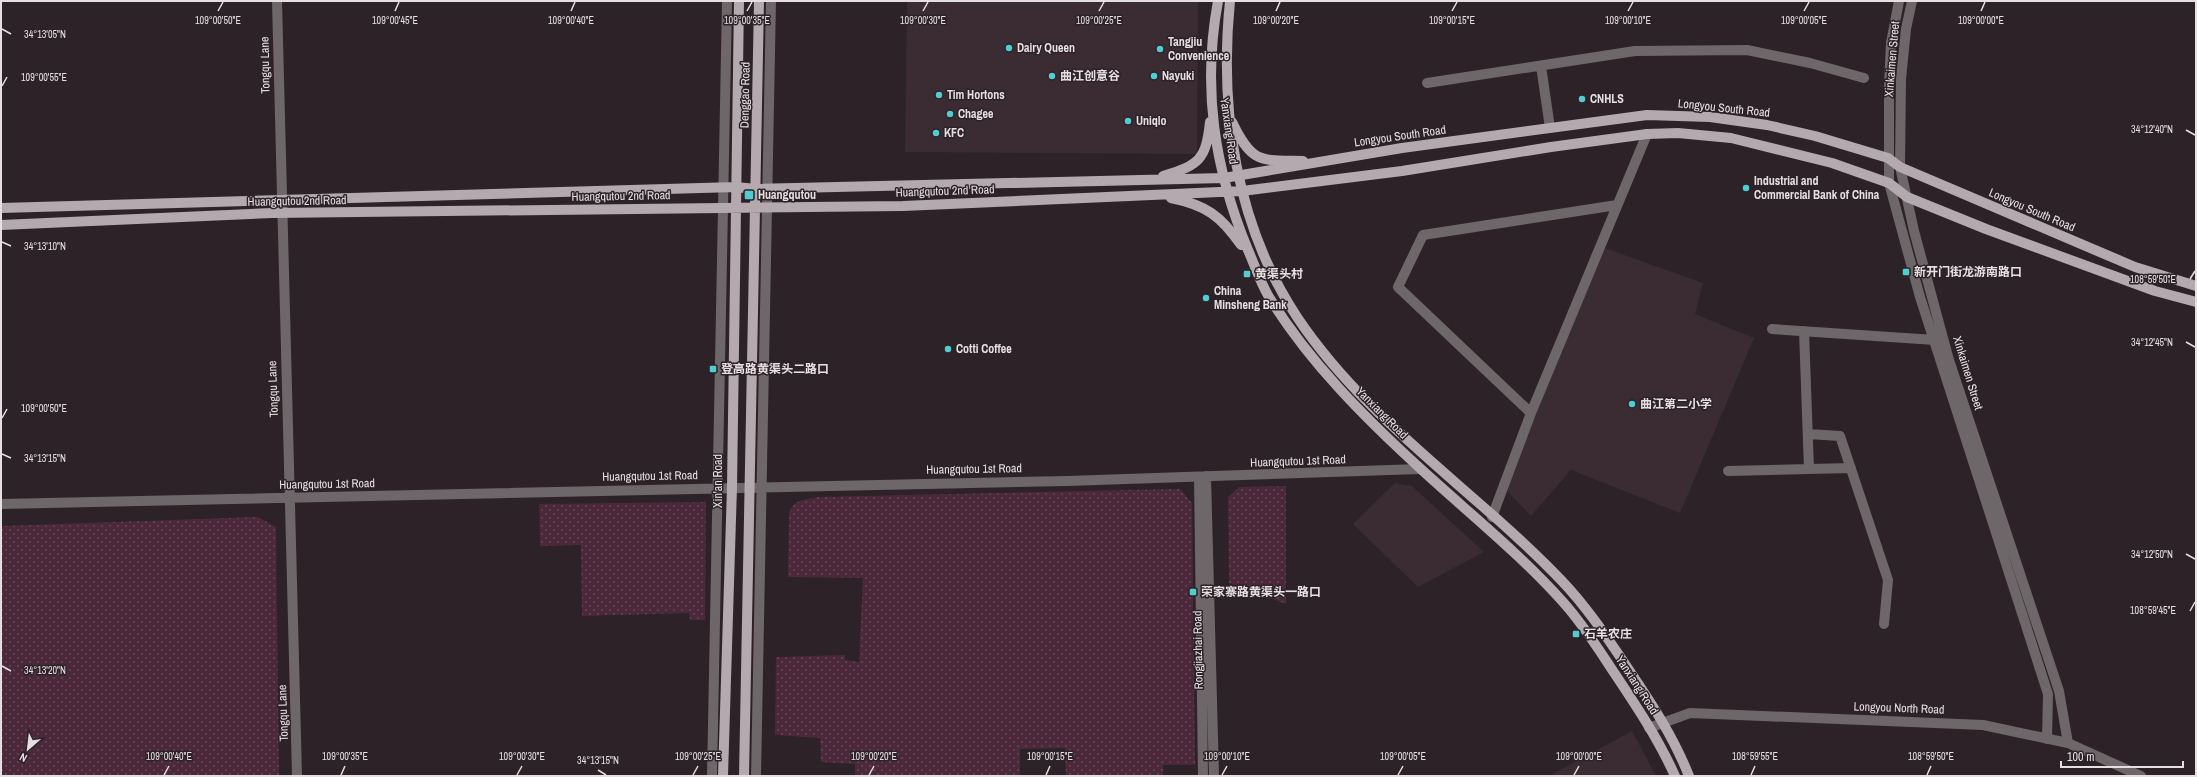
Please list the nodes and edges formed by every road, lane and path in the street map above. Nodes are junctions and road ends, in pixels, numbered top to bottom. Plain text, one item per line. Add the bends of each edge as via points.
1 (277, 1) edge
2 (727, 1) edge
3 (739, 1) edge
4 (759, 1) edge
5 (771, 1) edge
6 (1218, 1) edge
7 (1230, 1) edge
8 (1899, 1) edge
9 (1912, 1) edge
10 (1541, 66) junction
11 (1864, 78) dead end
12 (1427, 83) dead end
13 (1212, 106) junction
14 (1229, 115) junction
15 (1550, 128) junction
16 (1647, 134) junction
17 (1888, 158) junction
18 (1315, 162) junction
19 (1900, 167) junction
20 (1238, 176) junction
21 (1224, 178) junction
22 (1148, 180) junction
23 (1889, 183) junction
24 (723, 187) junction
25 (736, 187) junction
26 (768, 188) junction
27 (756, 189) junction
28 (1242, 191) junction
29 (1227, 192) junction
30 (1155, 195) junction
31 (1906, 197) junction
32 (281, 200) junction
33 (1617, 205) junction
34 (1, 208) edge
35 (723, 208) junction
36 (735, 208) junction
37 (756, 208) junction
38 (767, 208) junction
39 (281, 213) junction
40 (1, 225) edge
41 (1252, 259) junction
42 (2196, 286) edge
43 (2196, 302) edge
44 (1772, 329) dead end
45 (1804, 331) junction
46 (1935, 340) junction
47 (1530, 412) junction
48 (1808, 434) junction
49 (1851, 468) junction
50 (1420, 469) junction
51 (1809, 469) junction
52 (1728, 471) dead end
53 (1203, 476) junction
54 (750, 486) junction
55 (762, 486) junction
56 (717, 487) junction
57 (732, 487) junction
58 (290, 498) junction
59 (1, 504) edge
60 (1492, 517) junction
61 (1884, 624) dead end
62 (1664, 722) junction
63 (1649, 728) junction
64 (2046, 739) junction
65 (2068, 743) junction
66 (297, 776) edge
67 (712, 776) edge
68 (722, 776) edge
69 (744, 776) edge
70 (756, 776) edge
71 (1203, 776) edge
72 (1214, 776) edge
73 (1675, 776) edge
74 (1690, 776) edge
75 (2141, 776) edge

1 - 32 street, Tongqu Lane
2 - 24 street
3 - 25 main road, Denggao Road
4 - 27 main road, Denggao Road
5 - 26 street
6 - 13 main road, Yanxiang Road via 1210,61
7 - 14 main road, Yanxiang Road via 1226,39
8 - 17 street, Xinkaimen Street via 1891,43
9 - 19 street, Xinkaimen Street via 1906,29 1901,79
10 - 11 street via 1635,51 1747,50 1810,63
10 - 12 street
10 - 15 street
13 - 21 main road, Yanxiang Road
13 - 22 main road via 1207,145 1198,159 1188,168
14 - 18 main road via 1244,144 1257,157 1270,161
14 - 20 main road, Yanxiang Road
15 - 17 main road, Longyou South Road via 1647,116 1710,117 1783,128
15 - 18 main road, Longyou South Road
16 - 23 main road via 1678,133 1731,138 1832,163
16 - 28 main road via 1402,171
16 - 33 street
17 - 19 main road, Longyou South Road
17 - 23 street, Xinkaimen Street
18 - 20 main road, Longyou South Road
19 - 31 street, Xinkaimen Street
19 - 42 main road, Longyou South Road via 2135,267
20 - 21 main road, Longyou South Road
20 - 28 main road, Yanxiang Road
21 - 22 main road, Huangqutou 2nd Road
21 - 29 main road, Yanxiang Road
22 - 26 main road, Huangqutou 2nd Road
23 - 31 main road
23 - 46 street, Xinkaimen Street via 1912,272
24 - 25 main road, Huangqutou 2nd Road
24 - 32 main road, Huangqutou 2nd Road
24 - 35 street
25 - 27 main road, Huangqutou 2nd Road
25 - 36 main road, Xin'an Road
26 - 27 main road, Huangqutou 2nd Road
26 - 38 street
27 - 37 main road
28 - 29 main road, Huangqutou 2nd Road
28 - 60 main road, Yanxiang Road via 1248,216 1273,274 1297,317 1323,352 1396,431
29 - 30 main road, Huangqutou 2nd Road
29 - 41 main road, Yanxiang Road
30 - 38 main road, Huangqutou 2nd Road via 903,206
30 - 41 main road via 1193,203 1213,213 1226,225
31 - 43 main road via 2154,291
31 - 65 street, Xinkaimen Street via 1949,360 2059,691
32 - 34 main road, Huangqutou 2nd Road
32 - 39 street, Tongqu Lane
33 - 47 street
33 - 47 street via 1423,235 1398,287
35 - 36 main road, Huangqutou 2nd Road
35 - 39 main road, Huangqutou 2nd Road
35 - 56 street
36 - 37 main road, Huangqutou 2nd Road
36 - 57 main road, Xin'an Road
37 - 38 main road, Huangqutou 2nd Road
37 - 54 main road
38 - 55 street
39 - 40 main road, Huangqutou 2nd Road
39 - 58 street, Tongqu Lane
41 - 50 main road, Yanxiang Road via 1268,295 1311,356 1339,389
44 - 45 street
45 - 46 street
45 - 48 street
46 - 64 street, Xinkaimen Street via 2048,694
47 - 60 street
48 - 49 street via 1840,436
48 - 51 street
49 - 51 street
49 - 61 street via 1888,580
50 - 53 street, Huangqutou 1st Road
50 - 63 main road, Yanxiang Road via 1513,553 1562,602 1597,648
51 - 52 street
53 - 55 street, Huangqutou 1st Road
53 - 71 street, Rongjiazhai Road
53 - 72 street, Rongjiazhai Road
54 - 55 street, Huangqutou 1st Road
54 - 57 street, Huangqutou 1st Road
54 - 69 main road
55 - 70 street
56 - 57 street, Huangqutou 1st Road
56 - 58 street, Huangqutou 1st Road
56 - 67 street
57 - 68 main road, Xin'an Road
58 - 59 street, Huangqutou 1st Road
58 - 66 street, Tongqu Lane
60 - 62 main road, Yanxiang Road via 1579,601
62 - 63 street, Longyou North Road
62 - 64 street, Longyou North Road via 1690,713 1954,723 1983,725
62 - 74 main road, Yanxiang Road
63 - 73 main road, Yanxiang Road
64 - 65 street, Longyou North Road
65 - 75 street, Longyou North Road

